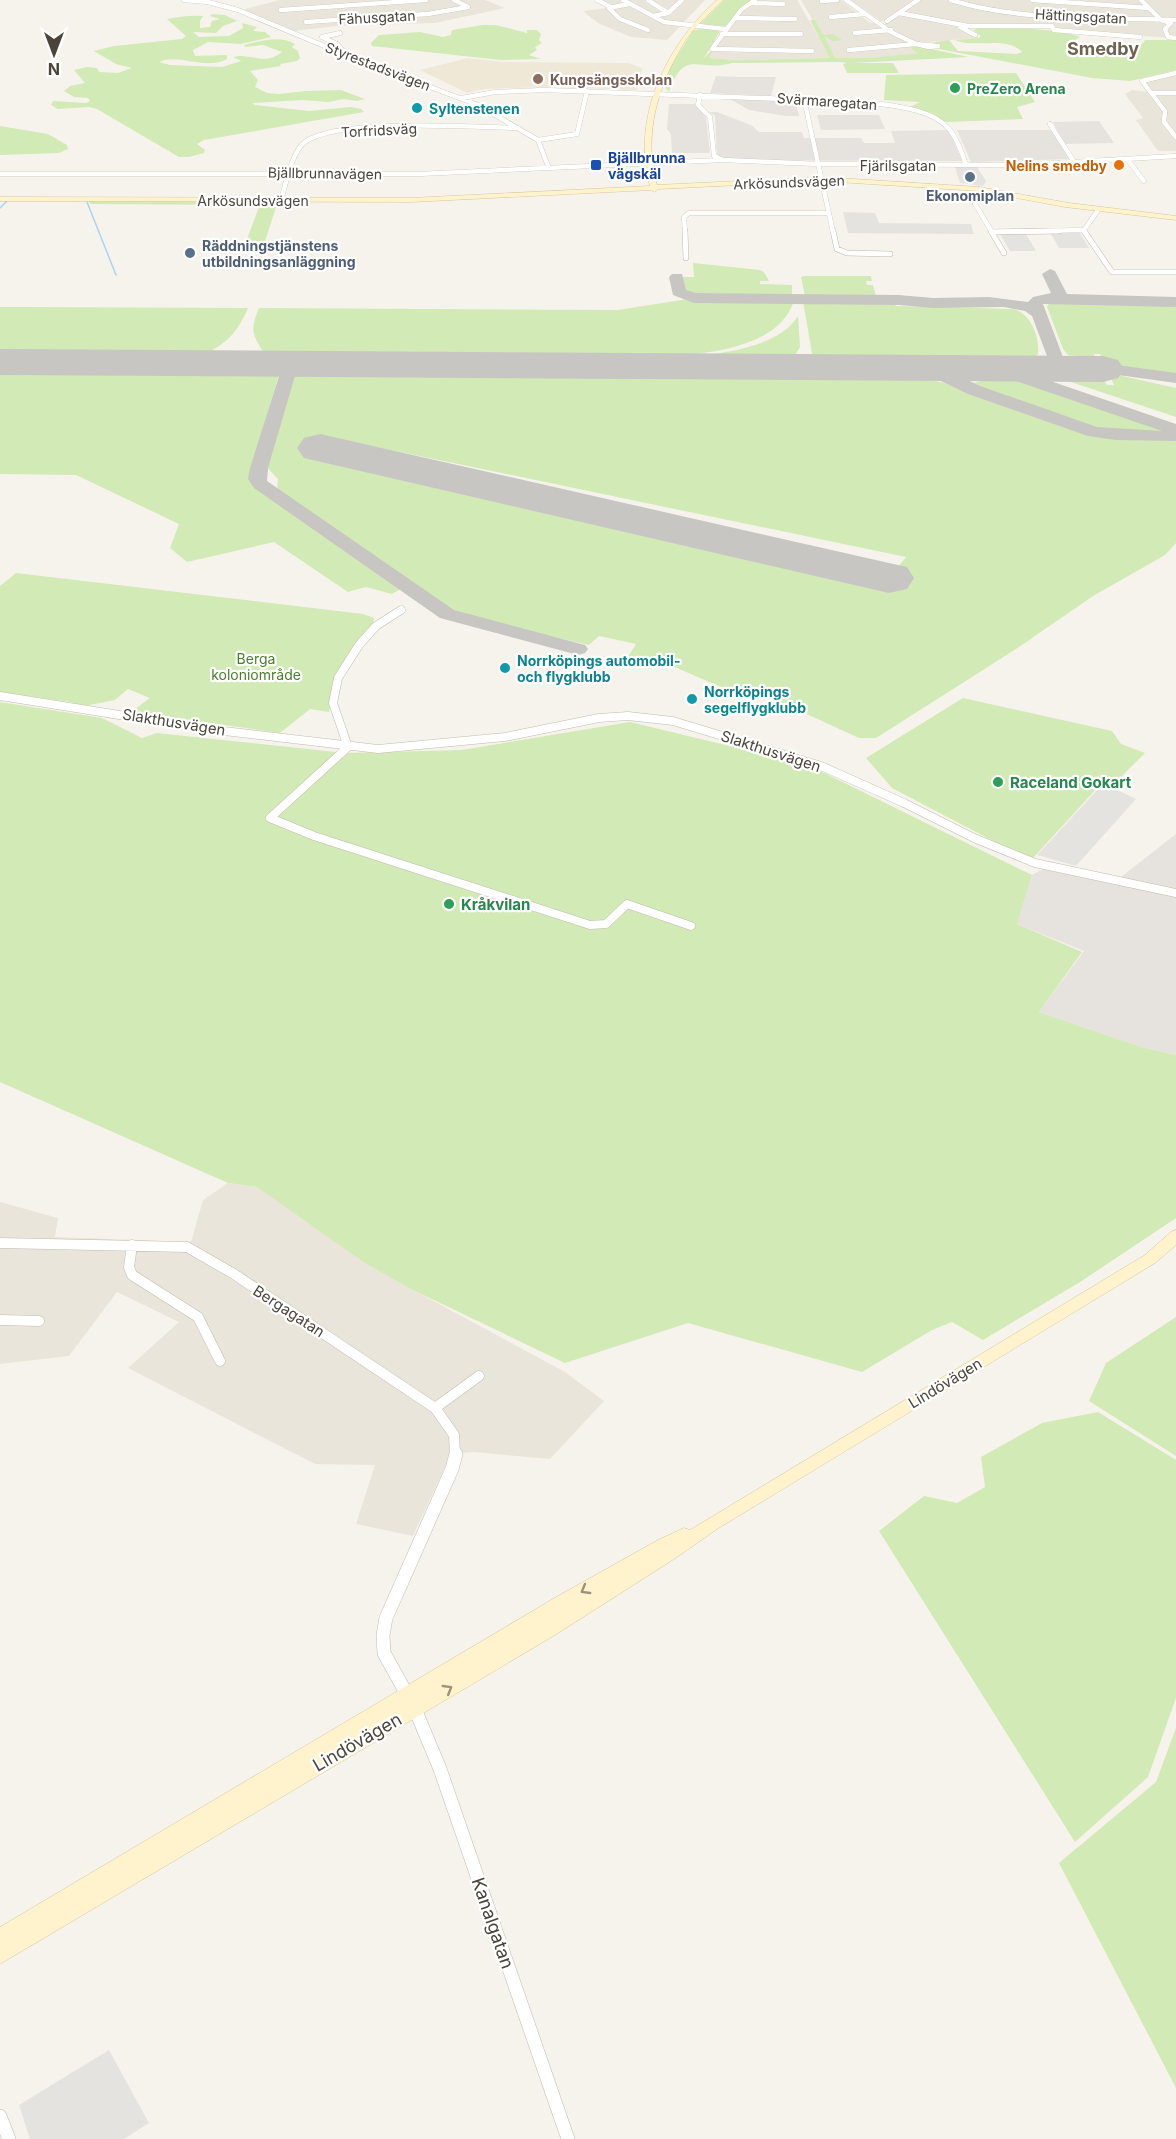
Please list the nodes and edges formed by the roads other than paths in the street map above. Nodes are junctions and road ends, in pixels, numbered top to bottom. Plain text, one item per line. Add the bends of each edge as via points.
1 (184, 0) edge
2 (426, 0) edge
3 (454, 0) edge
4 (597, 0) edge
5 (623, 0) edge
6 (648, 0) edge
7 (682, 0) edge
8 (720, 0) edge
9 (837, 0) edge
10 (846, 0) edge
11 (918, 0) edge
12 (951, 0) edge
13 (970, 0) edge
14 (1032, 0) edge
15 (1142, 0) edge
16 (753, 1) edge
17 (822, 1) edge
18 (629, 4) junction
19 (783, 4) dead end
20 (962, 4) junction
21 (611, 7) junction
22 (1149, 8) junction
23 (281, 10) dead end
24 (668, 13) junction
25 (899, 13) junction
26 (864, 14) junction
27 (1052, 14) junction
28 (651, 16) junction
29 (831, 17) dead end
30 (735, 18) junction
31 (795, 19) dead end
32 (1161, 20) junction
33 (1176, 20) edge
34 (887, 21) dead end
35 (306, 22) dead end
36 (952, 24) junction
37 (1052, 26) junction
38 (693, 27) junction
39 (648, 30) dead end
40 (891, 30) junction
41 (724, 31) junction
42 (340, 33) dead end
43 (855, 33) dead end
44 (801, 34) dead end
45 (975, 35) dead end
46 (1140, 37) dead end
47 (1176, 38) edge
48 (912, 45) junction
49 (849, 50) dead end
50 (812, 51) dead end
51 (341, 53) junction
52 (1176, 73) edge
53 (587, 91) junction
54 (658, 93) junction
55 (1152, 93) junction
56 (1176, 93) edge
57 (700, 94) junction
58 (462, 98) junction
59 (804, 99) junction
60 (1165, 118) junction
61 (1176, 118) edge
62 (1050, 124) dead end
63 (519, 128) junction
64 (1176, 137) edge
65 (538, 140) junction
66 (1176, 156) edge
67 (1127, 159) junction
68 (723, 160) junction
69 (650, 162) junction
70 (1074, 162) junction
71 (819, 164) junction
72 (966, 165) junction
73 (548, 166) junction
74 (291, 172) junction
75 (0, 174) edge
76 (968, 174) dead end
77 (822, 181) junction
78 (1144, 181) dead end
79 (655, 189) junction
80 (978, 190) junction
81 (0, 199) edge
82 (281, 201) junction
83 (1098, 210) junction
84 (829, 213) junction
85 (1176, 218) edge
86 (1084, 230) junction
87 (993, 232) junction
88 (1004, 253) dead end
89 (890, 254) dead end
90 (686, 258) dead end
91 (1176, 272) edge
92 (401, 610) dead end
93 (0, 696) edge
94 (348, 747) junction
95 (1176, 893) edge
96 (691, 926) dead end
97 (1176, 1236) edge
98 (0, 1243) edge
99 (132, 1245) junction
100 (0, 1320) edge
101 (39, 1321) dead end
102 (220, 1361) dead end
103 (479, 1376) dead end
104 (435, 1408) junction
105 (411, 1702) junction
106 (0, 1938) edge
107 (0, 1954) edge
108 (0, 2116) edge
109 (9, 2139) edge
110 (568, 2139) edge

1 - 51 street, Styrestadsvägen via 231,8
2 - 23 street
3 - 35 street, Fähusgatan via 468,7 428,14
4 - 21 street
5 - 18 street
6 - 24 street
7 - 24 street
8 - 38 main road
9 - 17 street
10 - 26 street
11 - 25 street
12 - 20 street, Hättingsgatan
13 - 20 street
14 - 22 street
15 - 22 street
16 - 19 street
16 - 30 street
18 - 21 street
18 - 28 street
20 - 27 street, Hättingsgatan via 1012,13
21 - 39 street via 620,19
22 - 32 street
24 - 28 street
25 - 34 street
25 - 36 street
26 - 29 street
26 - 40 street
27 - 32 street, Hättingsgatan
27 - 37 street
28 - 38 street
30 - 31 street
30 - 41 street
32 - 33 street, Hättingsgatan
32 - 47 street via 1171,24 1165,29 1168,37
36 - 37 street
36 - 45 street
37 - 46 street via 1069,33
38 - 41 street
38 - 54 main road via 670,62
40 - 43 street
40 - 48 street
41 - 44 street
41 - 50 street via 712,50
42 - 51 street via 322,37 337,44
48 - 48 street via 930,49 938,46 927,44
48 - 49 street
51 - 58 street, Styrestadsvägen
52 - 55 street via 1142,83
53 - 54 street, Svärmaregatan
53 - 58 street, Svärmaregatan via 497,91
53 - 65 street via 577,134
54 - 57 street, Svärmaregatan
54 - 69 main road via 650,124
55 - 56 street
55 - 60 street via 1165,111
57 - 59 street, Svärmaregatan
57 - 68 street via 698,105 710,120 714,156
58 - 63 street, Styrestadsvägen
59 - 71 street
59 - 72 street, Svärmaregatan via 876,104 930,116 951,129
60 - 61 street
60 - 64 street
62 - 70 street
63 - 65 street, Styrestadsvägen
63 - 74 street, Torfridsväg via 391,127 330,132 303,142
65 - 73 street
66 - 67 street, Fjärilsgatan
67 - 70 street, Fjärilsgatan
67 - 78 street
68 - 69 street, Fjärilsgatan
68 - 71 street, Fjärilsgatan
69 - 73 street, Bjällbrunnavägen
69 - 79 main road
70 - 72 street, Fjärilsgatan
71 - 72 street, Fjärilsgatan
71 - 77 street
72 - 76 street, Svärmaregatan
73 - 74 street, Bjällbrunnavägen via 435,173
74 - 75 street, Bjällbrunnavägen
74 - 82 street, Torfridsväg
77 - 79 main road, Arkösundsvägen
77 - 80 main road, Arkösundsvägen
77 - 84 street
79 - 82 main road, Arkösundsvägen via 411,200
80 - 83 main road, Arkösundsvägen
80 - 87 street via 975,204
81 - 82 main road, Arkösundsvägen
83 - 85 main road, Arkösundsvägen
83 - 86 street
84 - 89 street via 837,249 847,253
84 - 90 street via 689,213 684,217
86 - 87 street
86 - 91 street via 1112,272
87 - 88 street
92 - 94 street via 376,626 338,678 333,704
93 - 94 street, Slakthusvägen
94 - 95 street, Slakthusvägen via 405,748 505,737 599,718 651,717 821,766 1035,863
94 - 96 street via 270,818 314,836 590,925 606,924 627,904
97 - 105 main road, Lindövägen via 1150,1259 711,1524 662,1558
98 - 99 street, Bergagatan
99 - 102 street via 132,1275 198,1317
99 - 104 street, Bergagatan via 187,1247 212,1260
100 - 101 street
103 - 104 street
104 - 105 street, Bergagatan via 457,1438 457,1453 386,1618 383,1635 384,1653
105 - 106 main road, Lindövägen
105 - 107 main road, Lindövägen
105 - 110 street, Kanalgatan via 440,1769
108 - 109 street

